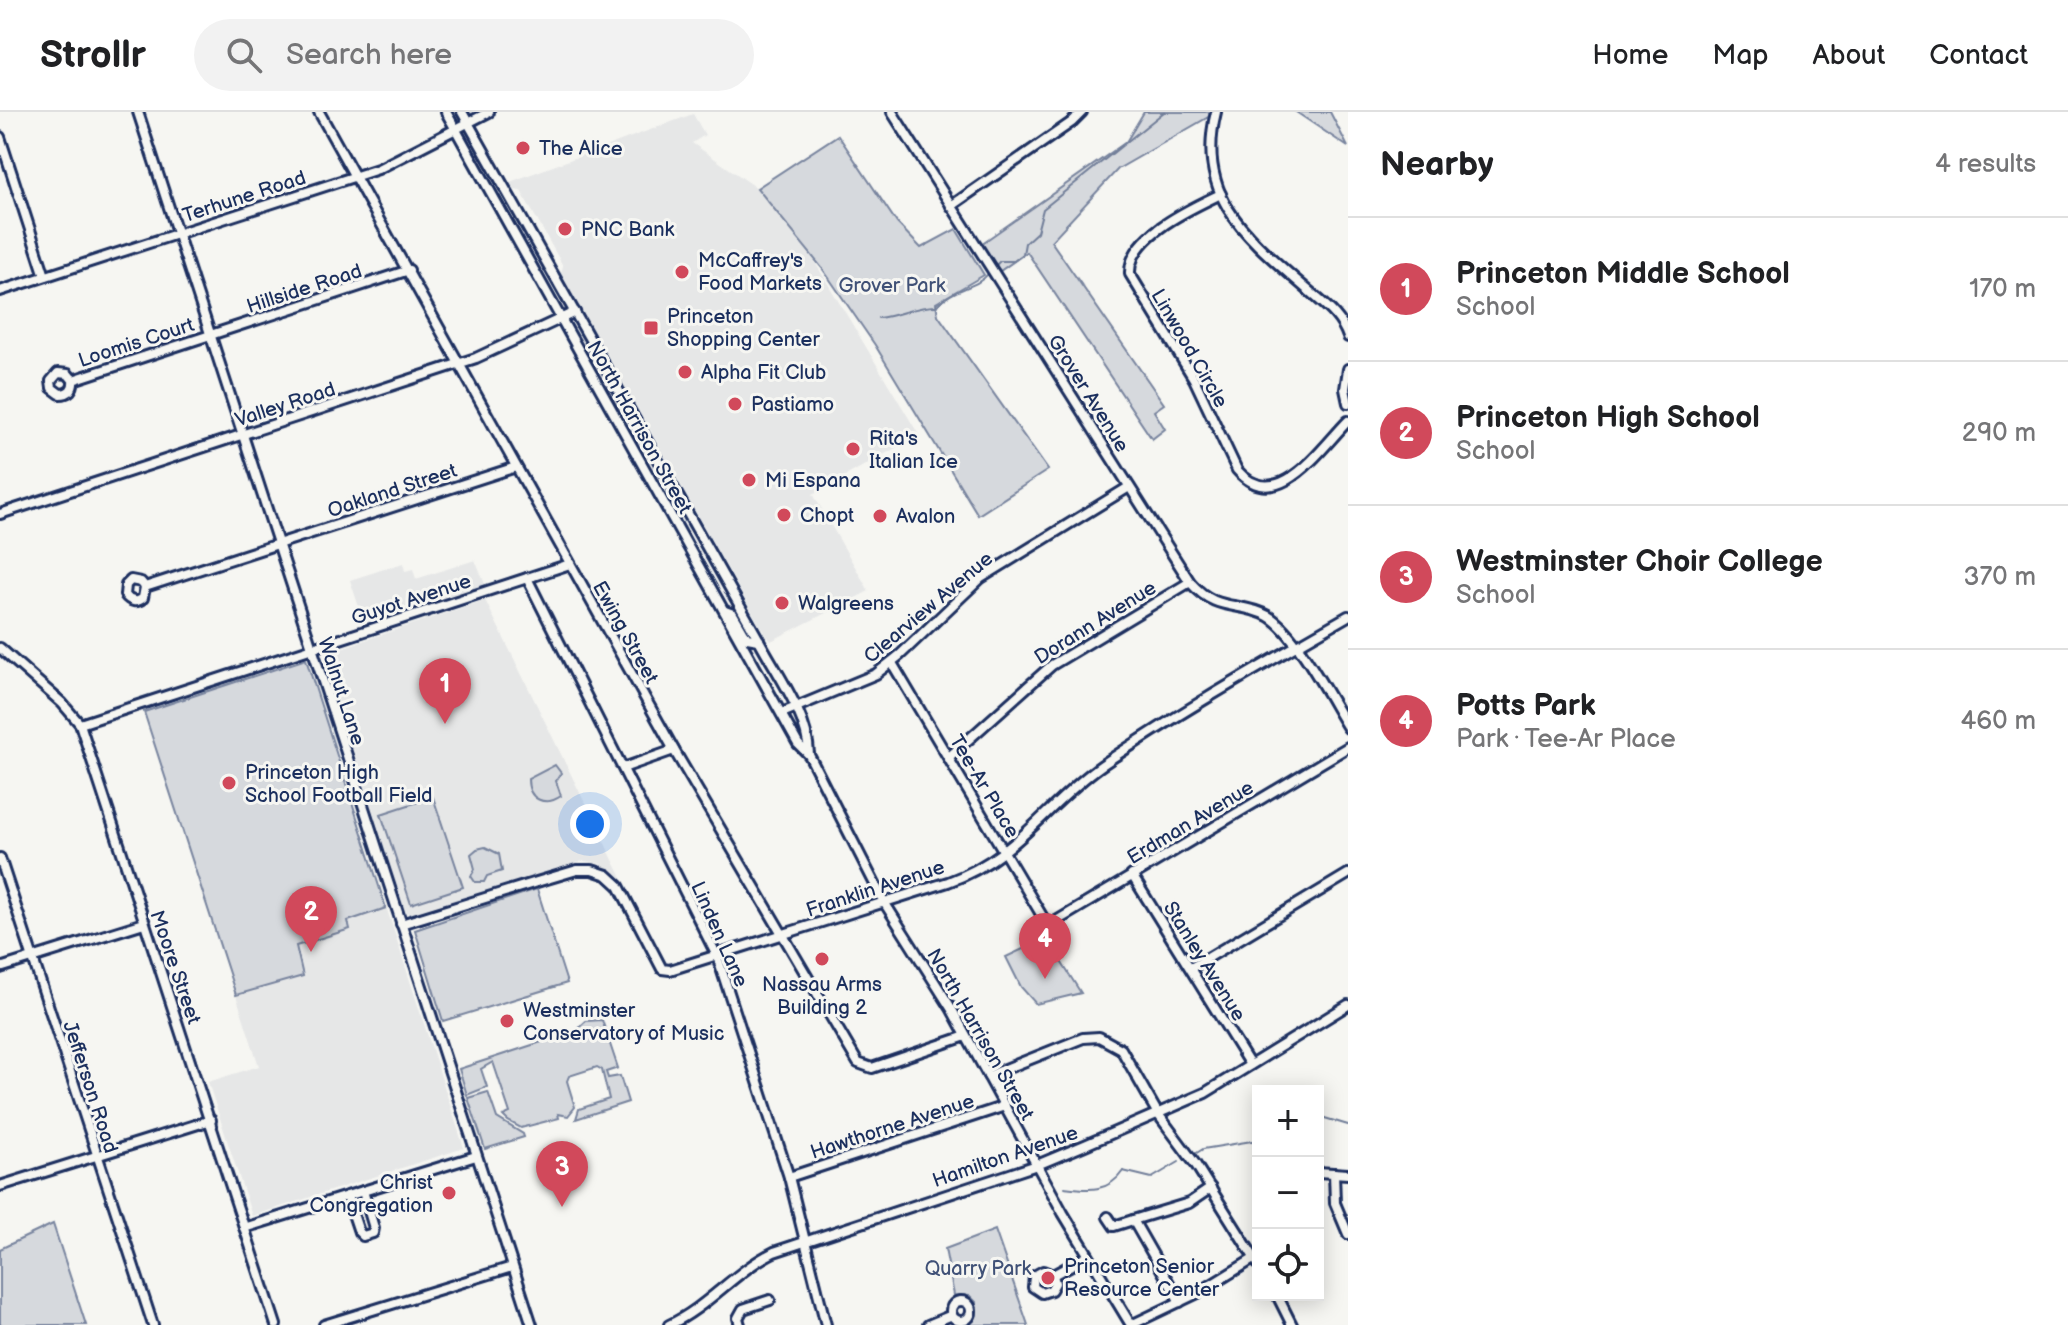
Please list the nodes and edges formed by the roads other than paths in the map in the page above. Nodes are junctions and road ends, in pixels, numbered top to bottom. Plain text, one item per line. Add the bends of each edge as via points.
1 (138, 112) edge
2 (319, 112) edge
3 (446, 112) edge
4 (462, 112) edge
5 (489, 112) edge
6 (892, 112) edge
7 (1082, 112) edge
8 (1216, 112) edge
9 (469, 123) junction
10 (456, 130) junction
11 (0, 137) edge
12 (356, 177) junction
13 (1221, 194) junction
14 (951, 206) junction
15 (177, 234) junction
16 (409, 270) junction
17 (45, 276) junction
18 (0, 291) edge
19 (575, 312) junction
20 (562, 319) junction
21 (210, 335) junction
22 (1348, 337) edge
23 (459, 364) junction
24 (1348, 369) edge
25 (73, 380) dead end
26 (1348, 403) edge
27 (1348, 421) edge
28 (243, 435) junction
29 (516, 467) junction
30 (1129, 487) junction
31 (0, 514) edge
32 (278, 544) junction
33 (570, 564) junction
34 (716, 565) junction
35 (527, 578) junction
36 (1190, 582) junction
37 (145, 587) dead end
38 (713, 590) junction
39 (725, 611) junction
40 (1348, 616) edge
41 (759, 640) junction
42 (1296, 646) junction
43 (0, 648) edge
44 (312, 648) junction
45 (892, 663) junction
46 (774, 668) junction
47 (763, 681) junction
48 (795, 706) junction
49 (782, 713) junction
50 (80, 724) junction
51 (1348, 728) edge
52 (1348, 747) edge
53 (674, 750) junction
54 (809, 755) junction
55 (949, 757) junction
56 (623, 768) junction
57 (1005, 852) junction
58 (0, 858) edge
59 (1348, 874) edge
60 (1132, 875) junction
61 (884, 902) junction
62 (144, 923) junction
63 (401, 924) junction
64 (1048, 926) joint
65 (782, 935) junction
66 (717, 956) junction
67 (33, 958) junction
68 (0, 968) edge
69 (1191, 968) junction
70 (1348, 1005) edge
71 (966, 1036) junction
72 (1250, 1065) junction
73 (988, 1076) junction
74 (1005, 1106) junction
75 (1158, 1114) junction
76 (211, 1120) junction
77 (97, 1155) junction
78 (476, 1156) junction
79 (1037, 1165) junction
80 (1324, 1172) edge
81 (1334, 1173) junction
82 (1348, 1174) edge
83 (789, 1177) junction
84 (0, 1186) edge
85 (1211, 1188) junction
86 (363, 1191) junction
87 (347, 1196) junction
88 (1108, 1217) dead end
89 (1133, 1220) junction
90 (244, 1228) junction
91 (1348, 1234) edge
92 (805, 1241) junction
93 (1252, 1255) edge
94 (1088, 1256) junction
95 (1252, 1263) edge
96 (512, 1267) junction
97 (1053, 1275) dead end
98 (770, 1300) dead end
99 (1280, 1301) edge
100 (1180, 1302) junction
101 (952, 1315) dead end
102 (153, 1325) edge
103 (276, 1325) edge
104 (324, 1325) edge
105 (532, 1325) edge
106 (669, 1325) edge
107 (740, 1325) edge
108 (826, 1325) edge
109 (928, 1325) edge
110 (1131, 1325) edge
111 (1292, 1325) edge

1 - 15 street, Walnut Lane
2 - 12 street, Ewing Street
3 - 10 street, North Harrison Street
4 - 9 street, North Harrison Street
5 - 9 street, Terhune Road
6 - 14 street, Grover Avenue
7 - 14 street
8 - 13 street via 1212,151
9 - 10 street, Terhune Road
9 - 19 street, North Harrison Street
10 - 12 street, Terhune Road
10 - 20 street, North Harrison Street
11 - 17 street
12 - 15 street, Terhune Road
12 - 16 street, Ewing Street
13 - 22 street via 1248,238 1335,314
13 - 27 street, Linwood Circle via 1190,207 1138,247 1130,274 1194,379 1233,463 1255,484 1279,485 1293,478
14 - 30 street, Grover Avenue
15 - 17 street, Terhune Road
15 - 21 street, Walnut Lane
16 - 21 street, Hillside Road
16 - 23 street, Ewing Street
17 - 18 street, Terhune Road
19 - 20 street, Valley Road
19 - 34 street, North Harrison Street
20 - 23 street, Valley Road
20 - 38 street, North Harrison Street
21 - 25 street, Loomis Court
21 - 28 street, Walnut Lane
23 - 28 street, Valley Road
23 - 29 street, Ewing Street
24 - 26 street
28 - 31 street, Valley Road
28 - 32 street, Walnut Lane
29 - 32 street, Oakland Street
29 - 33 street, Ewing Street
30 - 36 street, Grover Avenue
30 - 45 street, Clearview Avenue via 981,578
32 - 37 street, Oakland Street
32 - 44 street, Walnut Lane
33 - 35 street, Guyot Avenue
33 - 53 street, Ewing Street
34 - 38 street
34 - 41 street, North Harrison Street
35 - 44 street, Guyot Avenue
35 - 56 street, Linden Lane
36 - 42 street, Grover Avenue via 1215,602 1269,617
36 - 55 street, Dorann Avenue via 1052,665
38 - 39 street, North Harrison Street
39 - 41 street via 733,614 747,638
39 - 47 street, North Harrison Street
40 - 42 street, Franklin Avenue
41 - 46 street, North Harrison Street
42 - 51 street, Grover Avenue
42 - 57 street, Franklin Avenue via 1102,765
43 - 50 street, Moore Street
44 - 50 street, Guyot Avenue
44 - 63 street, Walnut Lane
45 - 48 street, Clearview Avenue
45 - 55 street, Tee-Ar Place
46 - 47 street
46 - 48 street, North Harrison Street
47 - 49 street, North Harrison Street
48 - 49 street, Clearview Avenue
48 - 54 street, North Harrison Street
49 - 54 street, North Harrison Street
50 - 62 street, Moore Street
52 - 60 street, Erdman Avenue
53 - 56 street
53 - 65 street, Ewing Street
54 - 61 street, North Harrison Street
55 - 57 street, Tee-Ar Place
56 - 66 street, Linden Lane
57 - 61 street, Franklin Avenue via 960,877
57 - 64 street, Tee-Ar Place
58 - 67 street, Jefferson Road
59 - 69 street
60 - 64 street, Erdman Avenue
60 - 69 street, Stanley Avenue
61 - 65 street, Franklin Avenue
61 - 71 street, North Harrison Street
62 - 67 street
62 - 76 street, Moore Street
63 - 66 street, Franklin Avenue via 577,870 592,870 619,886 662,969
63 - 78 street, Walnut Lane
65 - 66 street, Franklin Avenue
65 - 71 street, Ewing Street via 862,1067
66 - 83 street, Linden Lane
67 - 68 street
67 - 77 street, Jefferson Road
69 - 72 street, Stanley Avenue
70 - 72 street, Hamilton Avenue
71 - 73 street, North Harrison Street
72 - 75 street, Hamilton Avenue
73 - 74 street, North Harrison Street
73 - 75 street via 1083,1038 1099,1037 1121,1049
74 - 79 street, North Harrison Street
74 - 83 street, Hawthorne Avenue
75 - 79 street, Hamilton Avenue
75 - 85 street
76 - 77 street
76 - 90 street, Moore Street
77 - 84 street
77 - 102 street, Jefferson Road
78 - 86 street
78 - 96 street, Walnut Lane
79 - 92 street, Hamilton Avenue
79 - 94 street, North Harrison Street
80 - 81 street
81 - 82 street
81 - 91 street via 1335,1203
83 - 92 street, Linden Lane
85 - 89 street via 1189,1203
85 - 93 street
86 - 87 street
86 - 87 street via 374,1228 369,1237 359,1232
87 - 90 street
88 - 89 street via 1114,1226
89 - 100 street
90 - 103 street, Moore Street
92 - 106 street, Hamilton Avenue via 764,1257
92 - 108 street, Linden Lane
94 - 97 street
94 - 110 street, North Harrison Street
95 - 100 street
96 - 104 street
96 - 105 street, Walnut Lane
98 - 107 street via 743,1309
99 - 111 street
100 - 110 street
101 - 109 street

